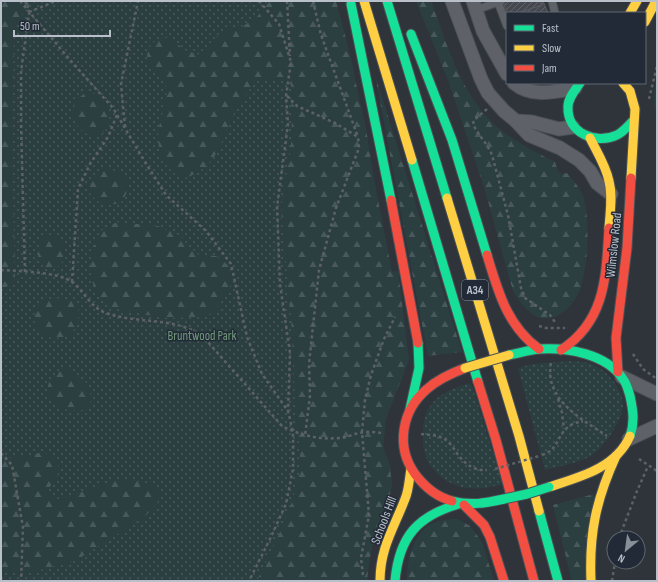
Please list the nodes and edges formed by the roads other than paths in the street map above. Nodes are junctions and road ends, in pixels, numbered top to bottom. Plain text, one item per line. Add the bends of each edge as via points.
1 (350, 1) edge
2 (364, 1) edge
3 (388, 1) edge
4 (452, 1) edge
5 (552, 1) edge
6 (637, 1) edge
7 (656, 1) edge
8 (500, 2) edge
9 (489, 3) edge
10 (475, 5) edge
11 (555, 12) edge
12 (631, 12) edge
13 (646, 20) edge
14 (506, 23) edge
15 (408, 26) dead end
16 (506, 72) edge
17 (515, 84) edge
18 (626, 84) edge
19 (578, 85) edge
20 (516, 121) junction
21 (633, 121) junction
22 (573, 127) junction
23 (590, 138) junction
24 (610, 194) junction
25 (539, 349) junction
26 (561, 350) junction
27 (620, 374) junction
28 (657, 394) edge
29 (410, 409) junction
30 (657, 426) edge
31 (629, 439) junction
32 (616, 456) junction
33 (411, 469) junction
34 (462, 504) junction
35 (380, 581) edge
36 (395, 581) edge
37 (504, 581) edge
38 (534, 581) edge
39 (558, 581) edge
40 (590, 581) edge

1 - 29 main road via 375,115 418,344 419,368
2 - 38 main road, A34 via 494,432
3 - 39 main road, A34 via 516,429
4 - 20 street via 488,93 504,112
5 - 11 lane
6 - 12 main road
7 - 13 main road
8 - 9 lane
8 - 14 lane
9 - 10 lane
10 - 16 street via 483,31
15 - 25 main road via 452,140 500,296 513,324
17 - 19 street via 525,90 542,93
18 - 21 main road, Wilmslow Road via 633,96
19 - 22 main road via 567,104
20 - 22 street via 559,129
20 - 24 street via 529,135 560,148 579,160 597,183
21 - 23 main road via 616,135 602,139
21 - 27 main road, Wilmslow Road via 627,248 616,338
22 - 23 main road
23 - 24 main road, Wilmslow Road via 603,163 609,180
24 - 26 main road, Wilmslow Road via 608,242 600,298 584,332 576,341
25 - 26 main road
25 - 29 main road, bridge via 465,368 435,382
26 - 27 main road via 594,356
27 - 28 street
27 - 31 main road via 631,398 634,415
29 - 33 main road via 403,435
30 - 31 street
31 - 32 main road
32 - 34 main road, Schools Hill, bridge via 584,475 527,494 483,503
32 - 40 main road via 592,525
33 - 34 main road via 428,489 444,499
33 - 35 main road, Schools Hill via 406,498 387,540
34 - 36 main road, Schools Hill via 439,510 410,532 399,555
34 - 37 main road via 484,525

